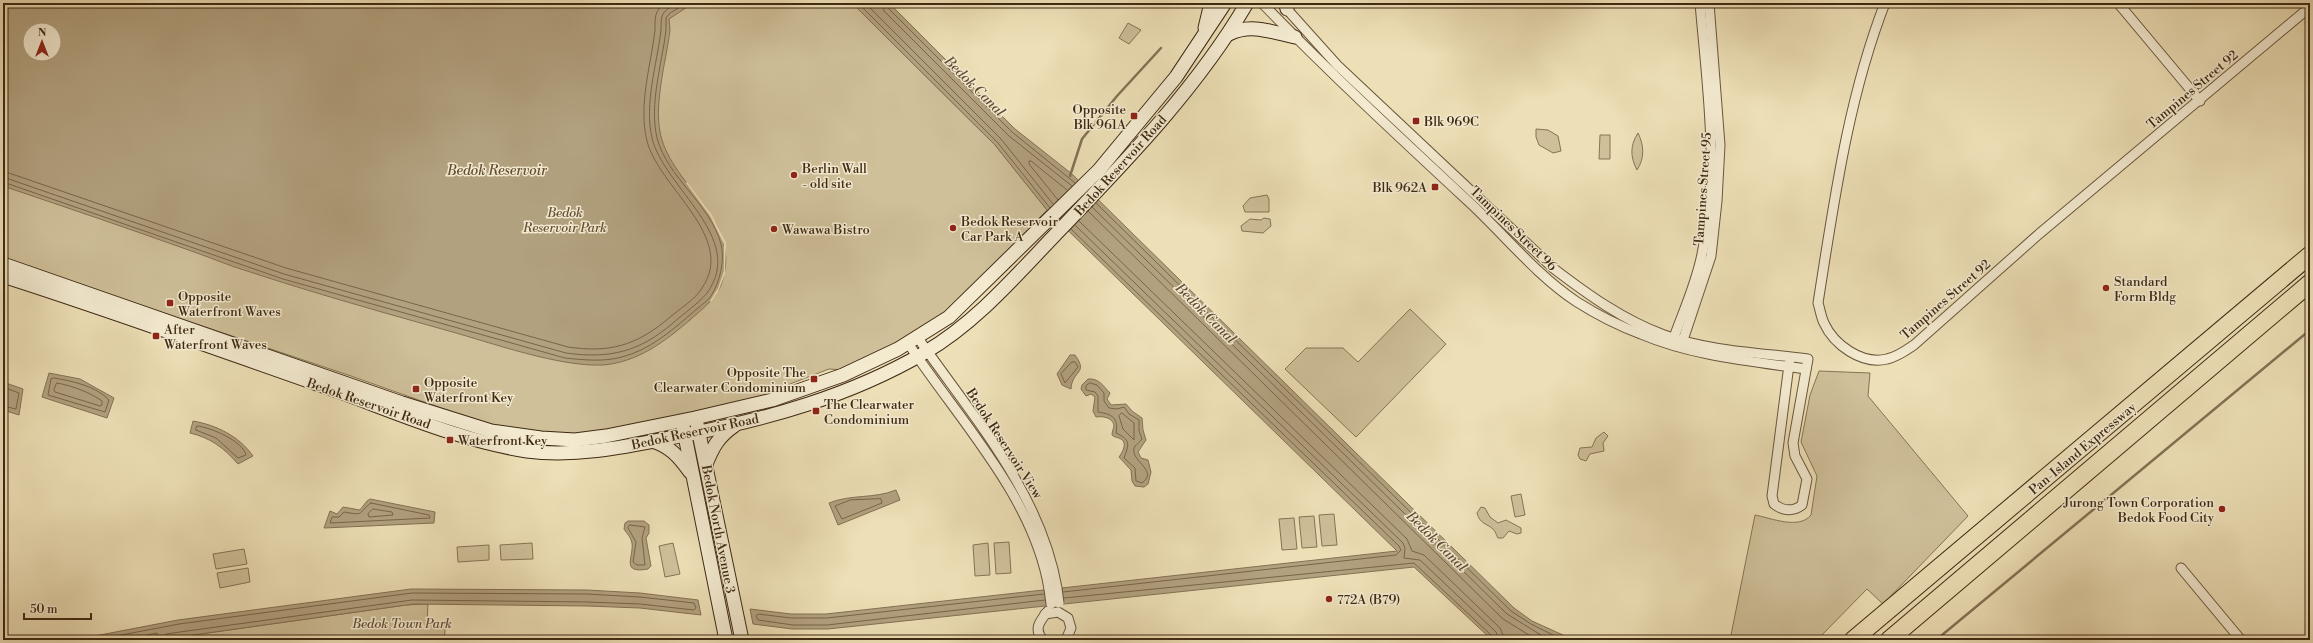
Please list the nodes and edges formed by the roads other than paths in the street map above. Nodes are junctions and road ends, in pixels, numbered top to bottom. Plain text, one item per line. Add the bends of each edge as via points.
1 (1211, 3) edge
2 (1225, 3) edge
3 (1247, 3) edge
4 (1262, 3) edge
5 (1700, 3) edge
6 (1709, 3) edge
7 (1885, 3) edge
8 (2118, 3) edge
9 (1285, 5) edge
10 (2310, 7) edge
11 (1230, 34) junction
12 (1204, 35) junction
13 (1295, 37) junction
14 (2200, 101) junction
15 (2310, 255) edge
16 (3, 264) edge
17 (3, 276) edge
18 (2310, 282) edge
19 (913, 340) junction
20 (1677, 343) junction
21 (922, 354) junction
22 (1790, 357) junction
23 (1789, 367) junction
24 (1806, 369) junction
25 (402, 403) junction
26 (408, 417) junction
27 (695, 418) junction
28 (682, 421) junction
29 (737, 424) junction
30 (699, 432) junction
31 (684, 435) junction
32 (651, 441) junction
33 (706, 464) junction
34 (693, 476) junction
35 (2181, 568) dead end
36 (1055, 604) junction
37 (1045, 614) junction
38 (1066, 616) junction
39 (726, 640) edge
40 (742, 640) edge
41 (1044, 640) edge
42 (1066, 640) edge
43 (1853, 640) edge
44 (1889, 640) edge
45 (2241, 640) edge

1 - 12 main road
2 - 12 main road, Bedok Reservoir Road
3 - 11 main road, Bedok Reservoir Road
4 - 13 street, Tampines Street 96
5 - 20 street, Tampines Street 95 via 1712,144 1710,200 1702,255
6 - 20 street, Tampines Street 95 via 1720,145 1717,201 1710,256
7 - 14 street, Tampines Street 92 via 1854,103 1818,302 1824,323 1834,339 1864,358 1886,360 1898,356 1914,345 2039,234
8 - 14 street
9 - 20 street, Tampines Street 96 via 1337,65 1553,268 1607,306
10 - 14 street, Tampines Street 92
11 - 13 main road via 1241,28 1250,28
11 - 21 main road, Bedok Reservoir Road via 1162,119 1048,242 965,326
12 - 19 main road, Bedok Reservoir Road via 1176,77 1099,170 969,300 949,317
13 - 20 street, Tampines Street 96 via 1556,286 1577,302 1639,334
15 - 43 highway, Pan-Island Expressway
16 - 25 main road, Bedok Reservoir Road
17 - 26 main road, Bedok Reservoir Road
18 - 44 highway, Pan-Island Expressway
19 - 21 street, Bedok Reservoir View
19 - 27 main road, Bedok Reservoir Road via 877,360 810,387 746,407
20 - 22 street, Tampines Street 96
20 - 23 street, Tampines Street 96 via 1726,358
21 - 29 main road, Bedok Reservoir Road via 846,391 778,414
21 - 36 street, Bedok Reservoir View, bridge via 1020,506 1053,588
22 - 23 street
22 - 24 street, Tampines Street 96 via 1808,359
23 - 24 street, Tampines Street 96
23 - 24 street via 1772,496 1774,504 1788,510 1802,505 1807,479 1795,456 1793,444
25 - 26 main road via 402,410
25 - 28 main road, Bedok Reservoir Road via 491,430 541,438 575,440
26 - 32 main road, Bedok Reservoir Road via 489,443 530,451 574,452
27 - 28 main road, Bedok Reservoir Road
27 - 30 main road, Bedok North Avenue 3
28 - 31 main road, Bedok North Avenue 3
29 - 30 main road, Bedok Reservoir Road
29 - 33 main road via 723,433 715,443
30 - 31 main road, Bedok Reservoir Road
30 - 33 main road, Bedok North Avenue 3
31 - 32 main road, Bedok Reservoir Road
31 - 34 main road, Bedok North Avenue 3
32 - 34 main road via 663,444 673,452
33 - 40 main road, Bedok North Avenue 3
34 - 39 main road, Bedok North Avenue 3
35 - 45 street
36 - 37 street
36 - 38 street, Bedok Reservoir View
37 - 38 street via 1055,612
37 - 41 street via 1038,627 1039,634
38 - 42 street, Bedok Reservoir View via 1071,628

